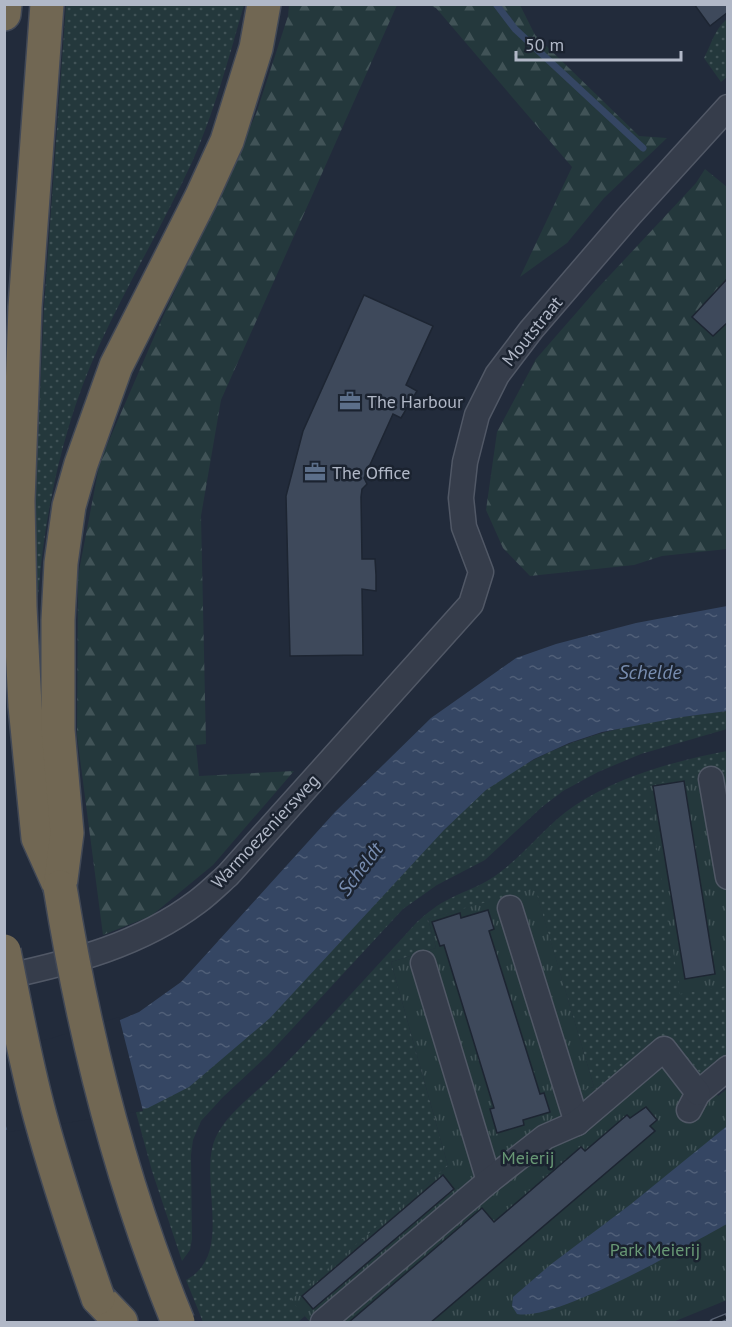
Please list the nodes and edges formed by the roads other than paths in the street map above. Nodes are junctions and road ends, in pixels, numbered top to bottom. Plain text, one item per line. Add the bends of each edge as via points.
1 (5, 4) edge
2 (47, 4) edge
3 (264, 4) edge
4 (4, 14) edge
5 (728, 108) edge
6 (471, 604) joint
7 (711, 779) dead end
8 (728, 877) edge
9 (60, 887) junction
10 (510, 908) dead end
11 (4, 951) edge
12 (423, 963) dead end
13 (4, 977) edge
14 (728, 1068) edge
15 (577, 1123) junction
16 (489, 1181) junction
17 (99, 1310) edge
18 (121, 1323) edge
19 (178, 1323) edge
20 (323, 1323) edge

1 - 4 highway
2 - 9 highway via 25,307 18,513 25,706 38,838
3 - 9 highway via 256,48 227,141 116,366 69,506 57,620 58,730 67,833
5 - 6 street, Moutstraat via 614,234 497,375 477,415 465,462 461,498 464,527 481,573
6 - 13 street, Warmoezeniersweg via 228,875 197,902 116,947 61,965
7 - 8 street
9 - 19 highway, bridge via 83,1014 113,1135
10 - 15 street
11 - 17 highway, bridge via 40,1115
12 - 16 street
14 - 15 street via 693,1101 664,1049
15 - 16 street via 545,1137
16 - 20 street
17 - 18 highway

